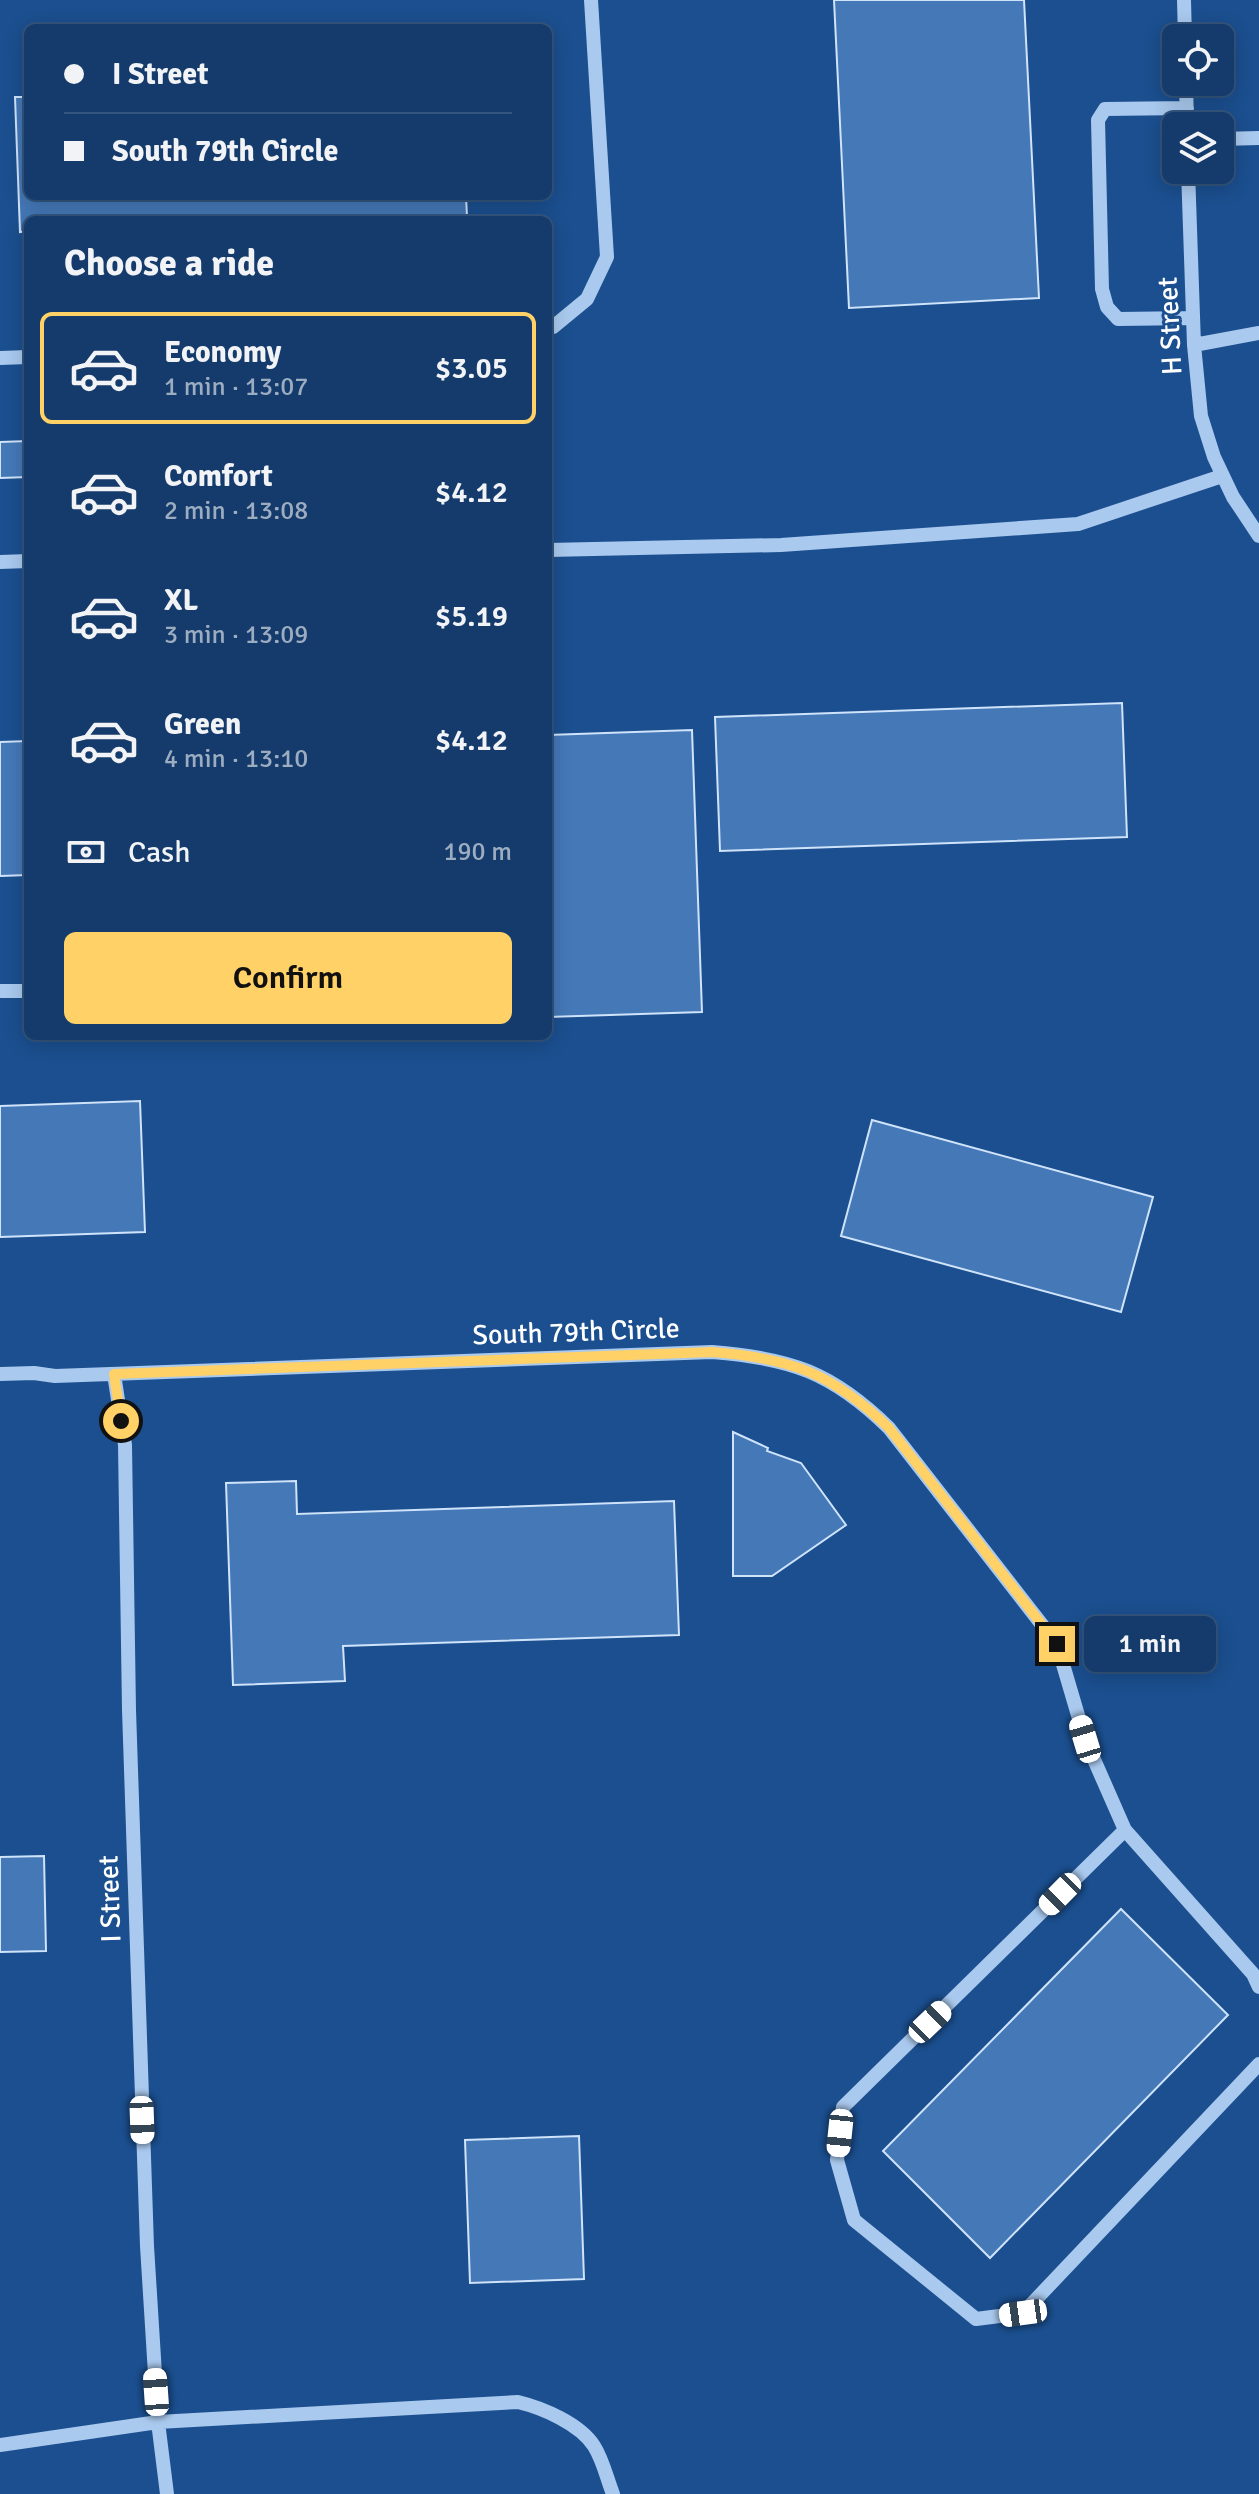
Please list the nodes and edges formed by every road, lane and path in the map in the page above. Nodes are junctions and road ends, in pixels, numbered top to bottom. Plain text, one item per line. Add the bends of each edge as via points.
1 (591, 0) edge
2 (1184, 0) edge
3 (1185, 24) edge
4 (1187, 96) edge
5 (1187, 108) junction
6 (1187, 112) edge
7 (1259, 138) edge
8 (1234, 139) edge
9 (1188, 184) edge
10 (1193, 318) junction
11 (552, 327) edge
12 (1259, 333) edge
13 (1194, 345) junction
14 (24, 357) edge
15 (0, 358) edge
16 (1222, 476) junction
17 (1259, 536) edge
18 (552, 550) edge
19 (24, 561) edge
20 (0, 562) edge
21 (0, 991) edge
22 (24, 991) edge
23 (0, 1374) edge
24 (114, 1374) junction
25 (1125, 1830) junction
26 (1259, 1987) edge
27 (1259, 2064) edge
28 (158, 2422) junction
29 (0, 2445) edge
30 (167, 2494) edge
31 (613, 2494) edge

1 - 11 street via 607,257 587,299
2 - 3 street
4 - 5 street
5 - 6 street
5 - 10 street via 1105,109 1098,120 1102,289 1107,307 1118,319
7 - 8 street
9 - 10 street, H Street
10 - 13 street, H Street
12 - 13 street
13 - 16 street, H Street via 1201,416
14 - 15 street
16 - 17 street, H Street
16 - 18 street via 1078,524 781,545
19 - 20 street
21 - 22 street
23 - 24 street, South 79th Circle
24 - 25 street, South 79th Circle via 712,1352 761,1356 802,1368 840,1387 879,1418 1057,1644 1085,1739
24 - 28 street, I Street via 125,1445 146,2214
25 - 26 street
25 - 27 street via 843,2107 837,2160 854,2220 976,2319 1023,2313
28 - 29 street
28 - 30 street, I Street
28 - 31 street via 518,2402 562,2418 594,2445

